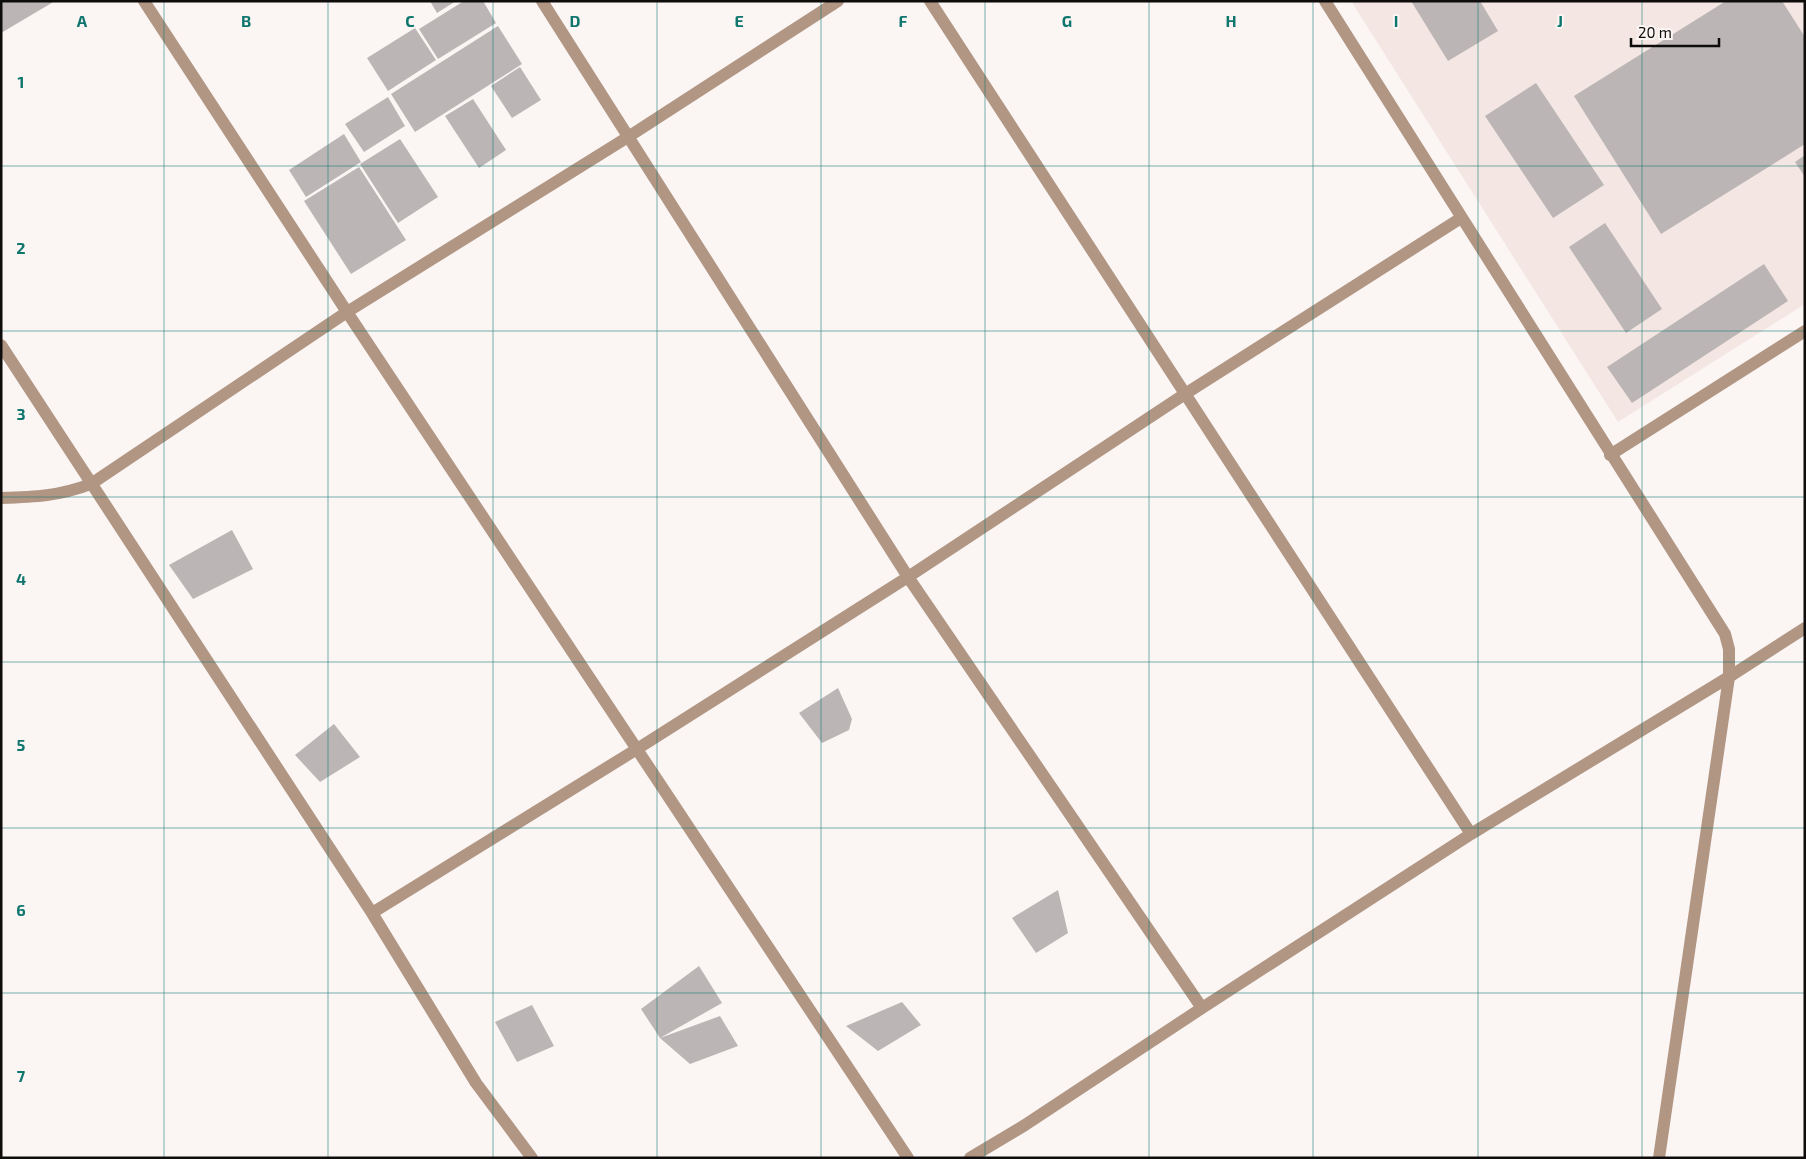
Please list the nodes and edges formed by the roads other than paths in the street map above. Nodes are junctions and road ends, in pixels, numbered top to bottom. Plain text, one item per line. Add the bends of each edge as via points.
1 (144, 1) edge
2 (542, 1) edge
3 (838, 1) edge
4 (930, 1) edge
5 (1325, 1) edge
6 (628, 137) junction
7 (1461, 218) junction
8 (347, 312) junction
9 (1805, 331) edge
10 (1, 345) edge
11 (1185, 394) junction
12 (1610, 455) junction
13 (91, 484) junction
14 (1, 498) edge
15 (908, 577) junction
16 (1805, 628) edge
17 (1729, 677) junction
18 (637, 749) junction
19 (1471, 834) junction
20 (372, 913) junction
21 (1202, 1008) junction
22 (532, 1158) edge
23 (908, 1158) edge
24 (970, 1158) edge
25 (1658, 1158) edge

1 - 8 street
2 - 6 street
3 - 6 street
4 - 11 street
5 - 7 street
6 - 8 street
6 - 15 street
7 - 11 street
7 - 12 street
8 - 13 street
8 - 18 street
9 - 12 street
10 - 13 street
11 - 15 street
11 - 19 street
12 - 17 street via 1725,634 1729,649
13 - 14 street via 45,497
13 - 20 street
15 - 18 street
15 - 21 street
16 - 17 street
17 - 19 street
17 - 25 street
18 - 20 street
18 - 23 street
19 - 21 street
20 - 22 street via 476,1083
21 - 24 street

